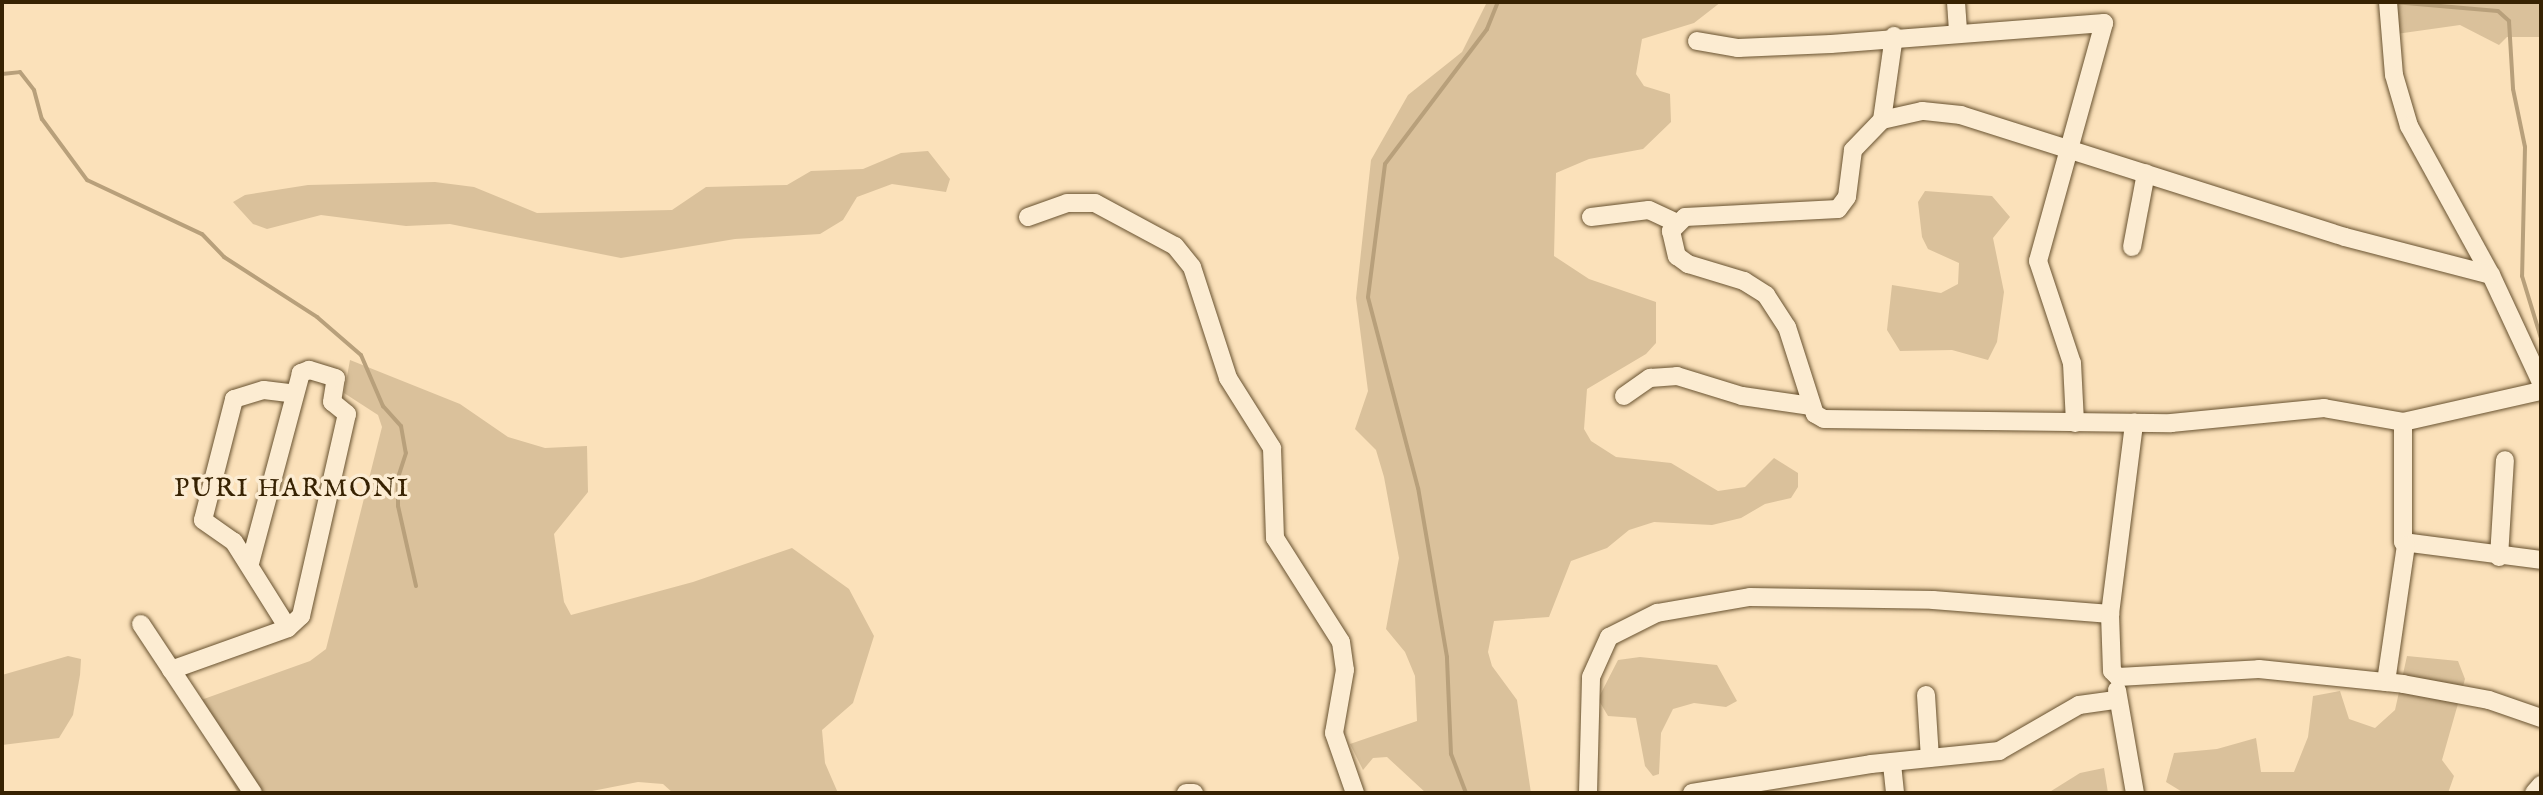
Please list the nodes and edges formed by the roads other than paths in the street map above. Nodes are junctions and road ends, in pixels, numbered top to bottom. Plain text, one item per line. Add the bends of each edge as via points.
1 (1956, 2) edge
2 (2388, 5) edge
3 (1958, 33) junction
4 (1894, 36) junction
5 (1697, 41) dead end
6 (1882, 120) junction
7 (2068, 151) junction
8 (2146, 173) junction
9 (1028, 217) dead end
10 (1591, 217) dead end
11 (1675, 222) junction
12 (2132, 247) dead end
13 (2491, 275) junction
14 (2534, 391) edge
15 (295, 394) junction
16 (1624, 396) dead end
17 (1811, 406) junction
18 (2403, 422) junction
19 (2075, 423) junction
20 (2134, 423) junction
21 (2505, 460) dead end
22 (2406, 545) junction
23 (2499, 557) junction
24 (2541, 560) edge
25 (250, 564) junction
26 (2110, 614) junction
27 (141, 624) dead end
28 (288, 628) junction
29 (171, 670) junction
30 (2118, 677) junction
31 (2386, 682) junction
32 (1926, 695) dead end
33 (2116, 700) junction
34 (2541, 718) edge
35 (1930, 758) junction
36 (1892, 764) junction
37 (2541, 785) edge
38 (253, 793) edge
39 (1355, 793) edge
40 (1588, 793) edge
41 (1692, 793) edge
42 (1895, 793) edge
43 (2135, 793) edge
44 (2534, 793) edge

1 - 3 street
2 - 13 street via 2394,75 2409,126
3 - 4 street
3 - 7 street via 2104,23
4 - 5 street via 1755,48
4 - 6 street
6 - 7 street via 1922,111 1961,115
6 - 11 street via 1853,150 1847,197 1838,209 1685,217
7 - 8 street
7 - 19 street via 2038,261 2072,363
8 - 12 street
8 - 13 street via 2345,237
9 - 39 street via 1067,203 1095,203 1175,246 1192,267 1228,378 1272,448 1275,538 1341,642 1345,670 1334,733
10 - 11 street via 1649,210
11 - 17 street via 1671,241 1677,256 1766,295 1787,327
13 - 14 street
14 - 18 street
15 - 25 street
15 - 25 street via 264,390 239,395 232,405 203,520 230,538
15 - 28 street via 305,371 336,378 332,402 347,414 301,616
16 - 17 street via 1650,378 1677,376 1742,396
17 - 19 street via 1824,419
18 - 20 street via 2324,408
18 - 22 street via 2401,538
19 - 20 street
20 - 26 street
21 - 23 street
22 - 23 street
22 - 31 street
23 - 24 street
25 - 28 street
26 - 30 street via 2112,671
26 - 40 street via 1825,595 1750,597 1657,613 1609,637 1591,677
27 - 29 street
28 - 29 street
29 - 38 street
30 - 31 street via 2259,669
30 - 33 street
31 - 34 street via 2489,700
32 - 35 street
33 - 35 street via 2079,705 2006,749
33 - 43 street
35 - 36 street
36 - 41 street
36 - 42 street
37 - 44 street

